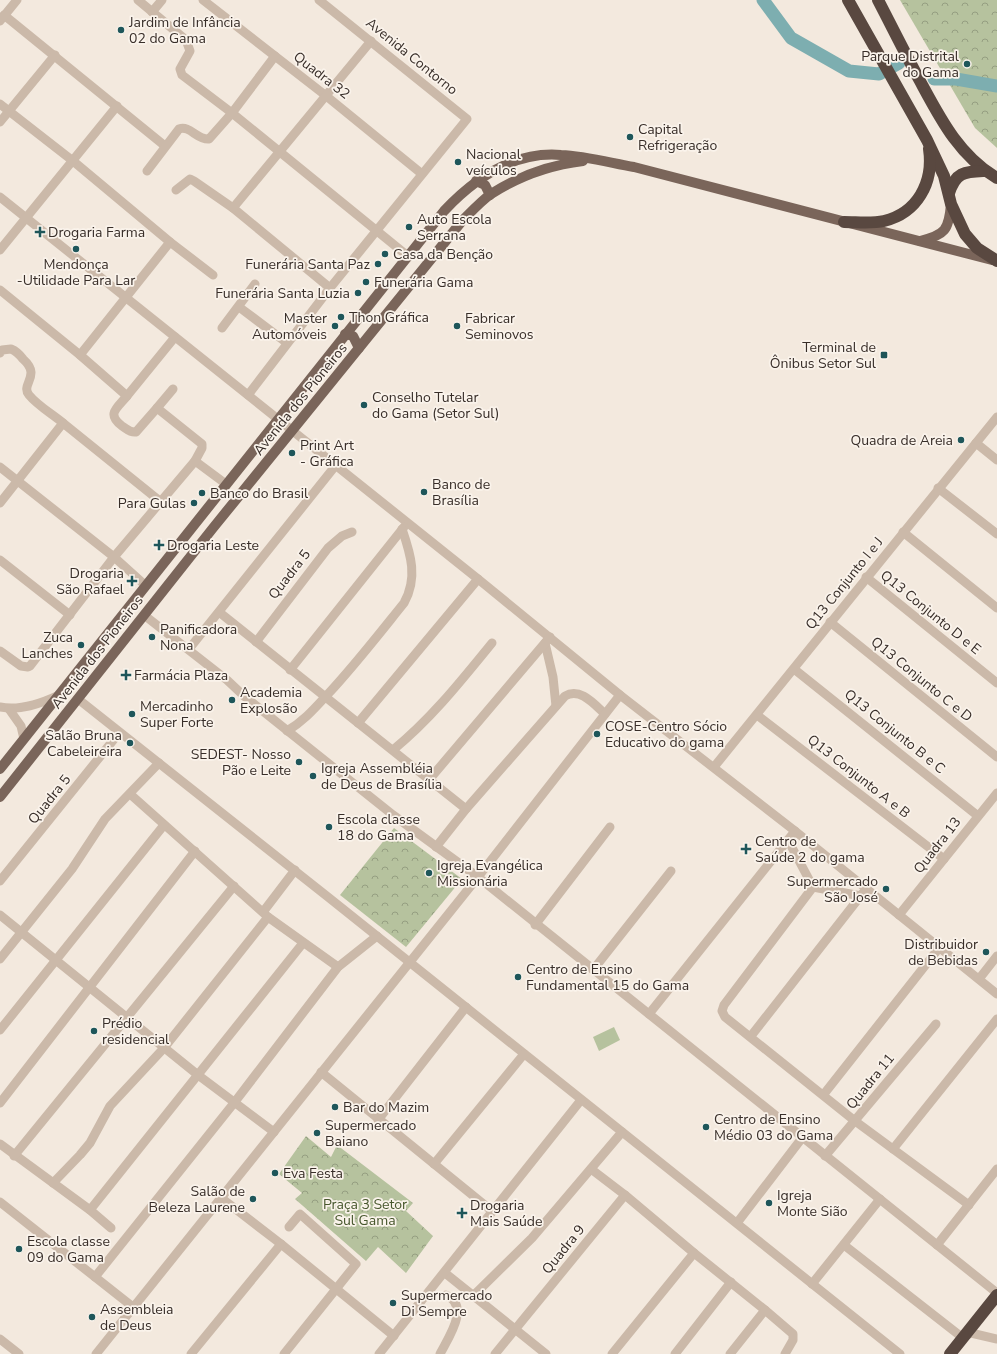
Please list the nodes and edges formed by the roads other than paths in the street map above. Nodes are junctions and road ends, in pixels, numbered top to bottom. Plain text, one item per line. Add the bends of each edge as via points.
1 (17, 0) edge
2 (138, 0) edge
3 (162, 0) edge
4 (203, 0) edge
5 (319, 0) edge
6 (848, 0) edge
7 (878, 0) edge
8 (152, 12) junction
9 (2, 18) edge
10 (371, 41) junction
11 (55, 55) junction
12 (275, 56) junction
13 (325, 95) junction
14 (0, 104) edge
15 (117, 106) junction
16 (8, 111) junction
17 (232, 113) junction
18 (0, 122) edge
19 (927, 140) junction
20 (165, 146) junction
21 (279, 152) junction
22 (591, 160) junction
23 (73, 161) junction
24 (984, 170) junction
25 (147, 171) dead end
26 (422, 174) junction
27 (997, 178) edge
28 (476, 180) junction
29 (176, 190) dead end
30 (490, 195) junction
31 (0, 198) edge
32 (950, 198) junction
33 (233, 208) junction
34 (27, 218) junction
35 (844, 222) junction
36 (377, 231) junction
37 (919, 241) junction
38 (170, 242) junction
39 (0, 250) edge
40 (409, 256) junction
41 (995, 261) edge
42 (213, 275) dead end
43 (255, 284) dead end
44 (330, 288) junction
45 (0, 290) edge
46 (125, 297) junction
47 (239, 307) junction
48 (222, 328) dead end
49 (345, 334) junction
50 (175, 337) junction
51 (287, 343) junction
52 (359, 348) junction
53 (0, 353) edge
54 (80, 355) junction
55 (173, 389) dead end
56 (248, 395) junction
57 (127, 396) junction
58 (157, 408) junction
59 (997, 417) edge
60 (277, 420) junction
61 (63, 422) junction
62 (292, 431) junction
63 (976, 443) junction
64 (997, 460) edge
65 (195, 461) junction
66 (336, 465) junction
67 (0, 467) edge
68 (16, 481) junction
69 (226, 484) junction
70 (938, 488) junction
71 (161, 502) junction
72 (0, 503) edge
73 (198, 519) junction
74 (405, 526) junction
75 (213, 528) junction
76 (191, 529) junction
77 (352, 532) dead end
78 (903, 532) junction
79 (997, 534) edge
80 (203, 541) junction
81 (114, 557) junction
82 (0, 560) edge
83 (866, 577) junction
84 (478, 579) junction
85 (145, 584) junction
86 (997, 608) edge
87 (219, 612) junction
88 (70, 615) junction
89 (144, 615) junction
90 (830, 622) junction
91 (547, 640) junction
92 (256, 642) junction
93 (492, 644) dead end
94 (188, 649) junction
95 (0, 651) edge
96 (794, 669) junction
97 (290, 670) junction
98 (997, 683) edge
99 (58, 695) junction
100 (620, 695) junction
101 (325, 697) junction
102 (78, 699) junction
103 (556, 706) junction
104 (0, 707) edge
105 (9, 709) junction
106 (605, 714) junction
107 (757, 715) junction
108 (358, 723) junction
109 (32, 728) junction
110 (287, 731) junction
111 (119, 733) junction
112 (24, 739) junction
113 (42, 744) junction
114 (393, 750) junction
115 (997, 757) edge
116 (159, 763) junction
117 (2, 766) edge
118 (714, 767) junction
119 (428, 781) junction
120 (997, 793) edge
121 (130, 794) junction
122 (0, 797) edge
123 (466, 809) junction
124 (978, 816) junction
125 (164, 825) junction
126 (610, 827) dead end
127 (795, 832) junction
128 (788, 840) junction
129 (436, 847) junction
130 (195, 851) junction
131 (944, 859) junction
132 (294, 870) junction
133 (671, 871) dead end
134 (478, 877) junction
135 (0, 881) edge
136 (234, 886) junction
137 (813, 887) junction
138 (863, 893) junction
139 (266, 914) junction
140 (0, 915) edge
141 (899, 915) junction
142 (535, 925) junction
143 (21, 932) junction
144 (377, 936) junction
145 (303, 943) junction
146 (940, 948) junction
147 (997, 956) edge
148 (0, 959) edge
149 (55, 960) junction
150 (408, 962) junction
151 (338, 966) junction
152 (593, 970) junction
153 (979, 979) junction
154 (90, 989) junction
155 (997, 994) edge
156 (466, 1007) junction
157 (649, 1014) junction
158 (126, 1017) junction
159 (997, 1019) edge
160 (936, 1024) dead end
161 (0, 1030) edge
162 (751, 1036) junction
163 (164, 1048) junction
164 (524, 1054) junction
165 (321, 1072) junction
166 (198, 1075) junction
167 (824, 1094) junction
168 (582, 1100) junction
169 (0, 1103) edge
170 (234, 1103) junction
171 (378, 1120) junction
172 (855, 1121) junction
173 (274, 1132) junction
174 (622, 1132) junction
175 (802, 1138) junction
176 (0, 1144) edge
177 (893, 1150) junction
178 (14, 1156) junction
179 (825, 1156) junction
180 (434, 1164) junction
181 (591, 1169) junction
182 (997, 1169) edge
183 (53, 1183) junction
184 (625, 1195) junction
185 (220, 1197) junction
186 (880, 1199) junction
187 (0, 1202) edge
188 (969, 1205) junction
189 (90, 1210) junction
190 (492, 1211) junction
191 (737, 1223) junction
192 (289, 1227) dead end
193 (111, 1228) dead end
194 (281, 1244) junction
195 (844, 1245) junction
196 (937, 1245) junction
197 (694, 1253) junction
198 (445, 1273) junction
199 (95, 1277) junction
200 (731, 1282) junction
201 (812, 1284) junction
202 (336, 1290) junction
203 (997, 1294) edge
204 (446, 1295) dead end
205 (473, 1296) junction
206 (133, 1306) junction
207 (765, 1310) junction
208 (515, 1329) junction
209 (394, 1336) junction
210 (964, 1337) junction
211 (0, 1339) edge
212 (997, 1339) edge
213 (9, 1351) edge
214 (19, 1354) edge
215 (96, 1354) edge
216 (191, 1354) edge
217 (284, 1354) edge
218 (379, 1354) edge
219 (440, 1354) edge
220 (495, 1354) edge
221 (546, 1354) edge
222 (612, 1354) edge
223 (675, 1354) edge
224 (730, 1354) edge
225 (785, 1354) edge
226 (900, 1354) edge
227 (950, 1354) edge

1 - 9 street
2 - 8 street
3 - 8 street
4 - 12 street, Quadra 32
5 - 10 street, Avenida Contorno
6 - 19 highway
7 - 24 highway via 942,121 966,154
8 - 17 street via 186,40 190,51 180,69 182,75
9 - 11 street
10 - 13 street
10 - 26 street, Avenida Contorno via 468,119
11 - 15 street
11 - 16 street
12 - 13 street, Quadra 32
12 - 17 street
13 - 21 street
13 - 26 street, Quadra 32
14 - 16 street
15 - 20 street
15 - 23 street
16 - 18 street
16 - 23 street
17 - 20 street via 209,139 201,138 182,128
17 - 21 street
19 - 32 highway via 942,172
19 - 35 highway via 930,155 928,177 922,194 911,208 882,222
20 - 25 street
21 - 33 street
21 - 36 street
22 - 28 main road, Avenida dos Pioneiros via 561,154 533,155 496,169
22 - 30 main road, Avenida dos Pioneiros via 557,165 524,176
22 - 35 main road via 634,166
23 - 34 street
23 - 38 street
24 - 27 highway
24 - 32 highway via 959,175 953,182
26 - 36 street
28 - 30 main road via 485,185
28 - 40 main road, Avenida dos Pioneiros via 444,211
29 - 33 street via 190,179
30 - 52 main road, Avenida dos Pioneiros via 462,221
31 - 34 street
32 - 37 main road via 947,228 935,237
32 - 41 highway via 965,234 977,248
33 - 44 street
34 - 39 street
34 - 46 street
35 - 37 main road
36 - 40 street
36 - 44 street
37 - 41 main road
38 - 42 street
38 - 46 street
40 - 49 main road, Avenida dos Pioneiros
43 - 47 street
44 - 51 street
45 - 54 street
46 - 50 street
46 - 54 street
47 - 48 street
47 - 51 street
49 - 52 main road via 353,336
49 - 60 main road, Avenida dos Pioneiros
50 - 56 street
50 - 57 street
51 - 56 street
52 - 62 main road, Avenida dos Pioneiros
53 - 61 street via 2,350 12,349 29,364 32,370 26,387 28,395
54 - 57 street
55 - 58 street
56 - 60 street
57 - 58 street via 113,415 115,421 130,432 139,430
58 - 65 street via 202,444
59 - 63 street, Q13 Conjunto I e J
60 - 62 street
60 - 69 main road, Avenida dos Pioneiros
61 - 68 street
61 - 71 street
62 - 66 street
62 - 75 main road, Avenida dos Pioneiros
63 - 64 street
63 - 70 street, Q13 Conjunto I e J
65 - 69 street
65 - 71 street
66 - 74 street
66 - 87 street
67 - 68 street
68 - 72 street
68 - 81 street
69 - 73 main road, Avenida dos Pioneiros
70 - 78 street, Q13 Conjunto I e J
70 - 79 street
71 - 81 street
73 - 75 main road via 202,524
73 - 76 main road, Avenida dos Pioneiros
74 - 84 street
74 - 97 street
74 - 101 street via 413,578 409,594 366,651
75 - 80 main road, Avenida dos Pioneiros
76 - 80 main road
76 - 85 main road, Avenida dos Pioneiros
77 - 92 street, Quadra 5 via 342,536 328,548
78 - 83 street, Q13 Conjunto I e J
78 - 86 street
80 - 89 main road, Avenida dos Pioneiros
81 - 85 street
81 - 88 street
82 - 88 street
83 - 90 street, Q13 Conjunto I e J
83 - 98 street, Q13 Conjunto D e E
84 - 91 street
84 - 108 street
85 - 99 main road, Avenida dos Pioneiros
87 - 92 street
87 - 94 street
88 - 95 street via 28,667 21,666
89 - 94 street
89 - 102 main road, Avenida dos Pioneiros
90 - 96 street, Q13 Conjunto I e J
90 - 115 street, Q13 Conjunto C e D
91 - 100 street
91 - 103 street
91 - 119 street
92 - 97 street
93 - 114 street via 434,712
94 - 110 street
96 - 107 street, Q13 Conjunto I e J
96 - 124 street, Q13 Conjunto B e C
97 - 101 street
99 - 105 street via 32,706
99 - 109 main road, Avenida dos Pioneiros
100 - 106 street
100 - 118 street
101 - 108 street
101 - 110 street via 300,724
102 - 111 street
102 - 113 main road, Avenida dos Pioneiros
103 - 106 street via 565,696 576,693
103 - 123 street
104 - 105 street
105 - 112 street via 21,726
106 - 134 street
107 - 118 street, Q13 Conjunto I e J
107 - 131 street, Q13 Conjunto A e B
108 - 114 street
109 - 112 main road, Avenida dos Pioneiros
109 - 113 main road via 40,731 43,737
110 - 129 street
111 - 116 street
111 - 135 street, Quadra 5
112 - 117 main road, Avenida dos Pioneiros
113 - 122 main road, Avenida dos Pioneiros
114 - 119 street
116 - 121 street
116 - 132 street
118 - 127 street
119 - 123 street
120 - 124 street, Quadra 13
121 - 125 street
121 - 143 street via 105,819 72,869
123 - 129 street
124 - 131 street, Quadra 13
125 - 130 street
125 - 149 street
126 - 142 street
127 - 128 street
127 - 138 street
128 - 137 street
128 - 157 street
129 - 134 street
130 - 136 street
130 - 154 street
131 - 141 street, Quadra 13
132 - 139 street
132 - 144 street
133 - 152 street
134 - 142 street
134 - 150 street
136 - 139 street
136 - 158 street
137 - 138 street
137 - 162 street via 724,1005 722,1011 725,1017
138 - 141 street
138 - 162 street
139 - 145 street
139 - 163 street
140 - 143 street
141 - 146 street
142 - 152 street
143 - 148 street
143 - 149 street
144 - 150 street
144 - 151 street
145 - 151 street
145 - 166 street
146 - 153 street
146 - 167 street
147 - 153 street
149 - 154 street
149 - 161 street
150 - 156 street
150 - 165 street
151 - 170 street
152 - 157 street
153 - 155 street
154 - 158 street
154 - 169 street
156 - 164 street
156 - 171 street
157 - 175 street
158 - 163 street
158 - 178 street
159 - 177 street
160 - 172 street, Quadra 11
162 - 167 street
163 - 166 street
163 - 183 street via 110,1106 90,1143
164 - 168 street
164 - 180 street
165 - 171 street
165 - 173 street
166 - 170 street
166 - 189 street
167 - 172 street
168 - 174 street
168 - 190 street
170 - 173 street
170 - 199 street
171 - 180 street
172 - 177 street
172 - 179 street, Quadra 11
173 - 185 street
174 - 181 street
174 - 191 street
175 - 179 street
175 - 191 street
176 - 178 street
177 - 188 street
178 - 183 street
179 - 186 street
180 - 190 street
181 - 184 street
181 - 205 street via 536,1234
182 - 188 street
183 - 189 street
184 - 197 street
184 - 208 street, Quadra 9
185 - 194 street
185 - 206 street
186 - 195 street
186 - 196 street
187 - 199 street
188 - 196 street
189 - 193 street
190 - 198 street
191 - 201 street
192 - 202 street via 300,1214 356,1264
194 - 202 street
194 - 216 street
195 - 201 street
195 - 210 street
196 - 203 street
197 - 200 street
197 - 222 street
198 - 205 street
198 - 209 street
199 - 206 street
200 - 207 street
200 - 223 street
201 - 226 street
202 - 209 street
202 - 217 street
203 - 210 highway
204 - 219 street via 452,1298 458,1309 457,1320
205 - 208 street
206 - 215 street
207 - 224 street
207 - 225 street via 793,1334 793,1340
208 - 220 street, Quadra 9
208 - 221 street
209 - 218 street
210 - 212 street via 971,1333
210 - 227 highway
211 - 213 street
213 - 214 street

